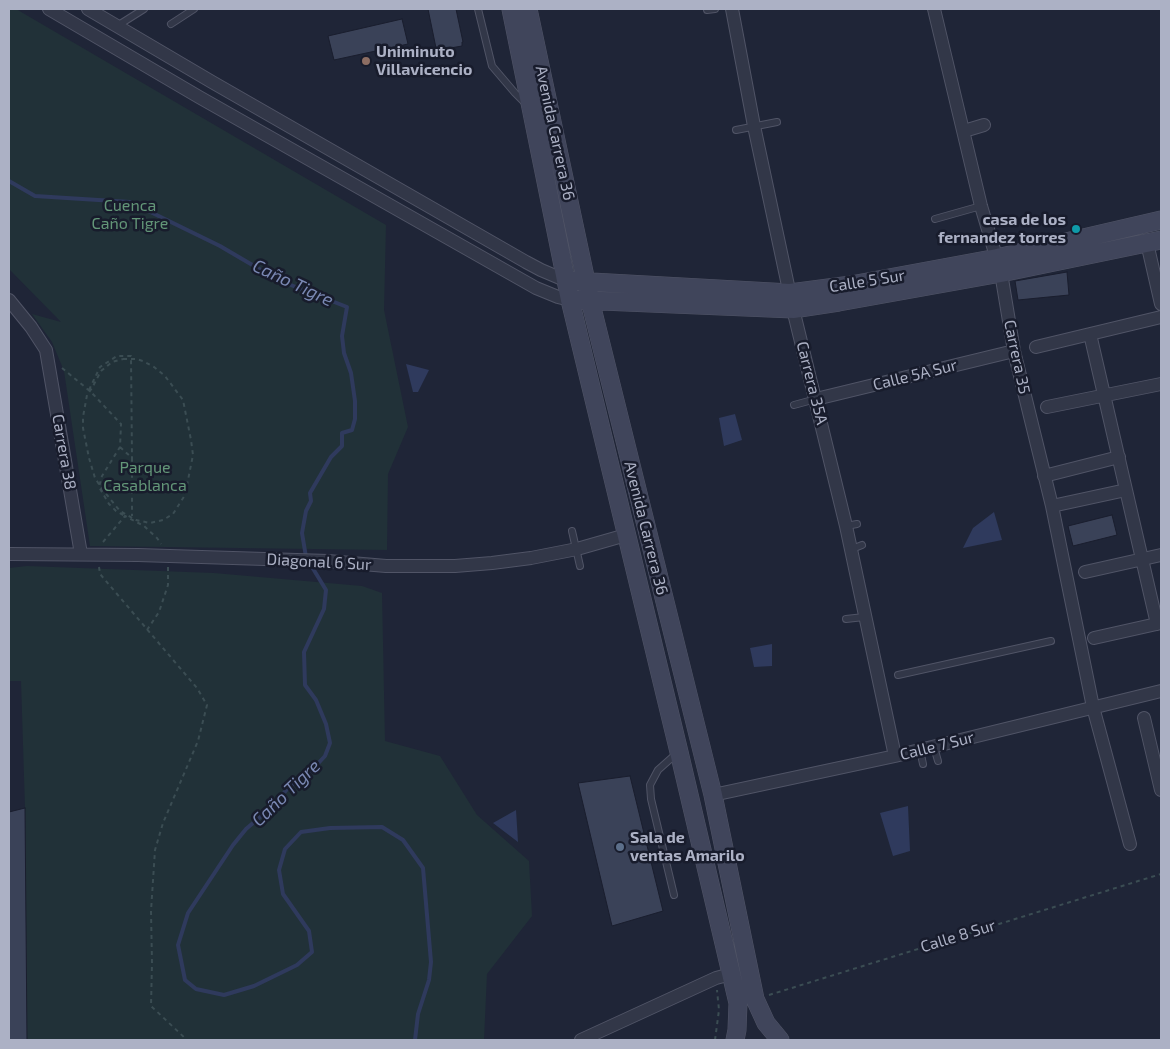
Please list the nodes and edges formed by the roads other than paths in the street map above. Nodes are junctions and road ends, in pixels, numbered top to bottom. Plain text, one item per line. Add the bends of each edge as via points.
1 (49, 9) edge
2 (88, 9) edge
3 (144, 9) edge
4 (194, 9) edge
5 (478, 9) edge
6 (511, 9) edge
7 (528, 9) edge
8 (715, 9) edge
9 (732, 9) edge
10 (936, 9) edge
11 (708, 10) dead end
12 (171, 24) dead end
13 (117, 26) junction
14 (531, 108) junction
15 (777, 122) dead end
16 (984, 125) dead end
17 (754, 126) junction
18 (736, 130) dead end
19 (964, 131) junction
20 (981, 206) junction
21 (935, 220) dead end
22 (1161, 220) edge
23 (1154, 241) edge
24 (999, 265) junction
25 (567, 281) junction
26 (586, 281) junction
27 (9, 300) edge
28 (570, 300) junction
29 (590, 300) junction
30 (792, 301) junction
31 (1161, 304) edge
32 (1161, 317) edge
33 (1090, 334) junction
34 (1036, 347) dead end
35 (1014, 351) junction
36 (1161, 384) edge
37 (1105, 396) junction
38 (816, 399) junction
39 (794, 406) dead end
40 (1047, 408) dead end
41 (1119, 457) junction
42 (1044, 476) junction
43 (1126, 490) junction
44 (1052, 506) junction
45 (572, 531) dead end
46 (626, 535) junction
47 (576, 549) junction
48 (9, 554) edge
49 (81, 554) junction
50 (1161, 555) edge
51 (1142, 559) junction
52 (580, 566) dead end
53 (1085, 572) dead end
54 (864, 617) junction
55 (846, 619) dead end
56 (1159, 623) edge
57 (1094, 638) dead end
58 (1051, 641) dead end
59 (898, 675) dead end
60 (1161, 691) edge
61 (1093, 707) junction
62 (1144, 718) dead end
63 (934, 747) junction
64 (920, 750) junction
65 (679, 752) junction
66 (895, 756) junction
67 (1158, 759) edge
68 (938, 761) dead end
69 (923, 764) dead end
70 (1161, 790) edge
71 (712, 795) junction
72 (1130, 844) dead end
73 (674, 895) dead end
74 (731, 974) junction
75 (581, 1040) edge
76 (735, 1040) edge
77 (780, 1040) edge

1 - 28 street via 528,283
2 - 13 street
3 - 13 lane
4 - 12 lane
5 - 14 lane via 492,66
6 - 14 main road, Avenida Carrera 36
7 - 26 main road, Avenida Carrera 36
8 - 11 lane
9 - 17 street, Carrera 35A
10 - 19 street, Carrera 35
13 - 25 street via 526,262
14 - 25 main road, Avenida Carrera 36
15 - 17 lane
16 - 19 street
17 - 18 lane
17 - 30 street, Carrera 35A
19 - 20 street, Carrera 35
20 - 21 lane
20 - 24 street, Carrera 35
22 - 24 main road, Calle 5 Sur
23 - 24 main road, Calle 5 Sur
23 - 31 street
24 - 30 main road, Calle 5 Sur via 851,285
24 - 35 street, Carrera 35
25 - 26 main road, Calle 5 Sur
25 - 28 main road, Avenida Carrera 36
26 - 29 main road, Avenida Carrera 36
26 - 30 main road, Calle 5 Sur
27 - 49 street, Carrera 38 via 46,350
28 - 29 main road, Calle 5 Sur
28 - 46 main road, Avenida Carrera 36
29 - 30 main road, Calle 5 Sur
29 - 71 main road, Avenida Carrera 36
30 - 38 street, Carrera 35A
32 - 33 street
33 - 34 street
33 - 37 street
35 - 38 street, Calle 5A Sur
35 - 42 street, Carrera 35
36 - 37 street
37 - 40 street
37 - 41 street
38 - 39 lane
38 - 54 street, Carrera 35A via 857,547
41 - 42 street
41 - 43 street
42 - 44 street, Carrera 35
43 - 44 street
43 - 51 street
44 - 61 street, Carrera 35
45 - 47 lane
46 - 47 street, Diagonal 6 Sur
46 - 65 main road, Avenida Carrera 36
47 - 49 street, Diagonal 6 Sur via 455,566
47 - 52 lane
48 - 49 street, Diagonal 6 Sur
50 - 51 street
51 - 53 street
51 - 56 street
54 - 55 lane
54 - 66 street, Carrera 35A
56 - 57 street
58 - 59 lane
60 - 61 street, Calle 7 Sur
61 - 63 street, Calle 7 Sur
61 - 72 street, Carrera 35
62 - 67 street
63 - 64 street, Calle 7 Sur
63 - 68 lane
64 - 66 street, Calle 7 Sur
64 - 69 lane
65 - 73 lane via 658,770 650,785
65 - 74 main road, Avenida Carrera 36
66 - 71 street, Calle 7 Sur
67 - 70 street
71 - 77 main road, Avenida Carrera 36 via 755,999 766,1023
74 - 75 street
74 - 76 main road, Avenida Carrera 36 via 738,1003

